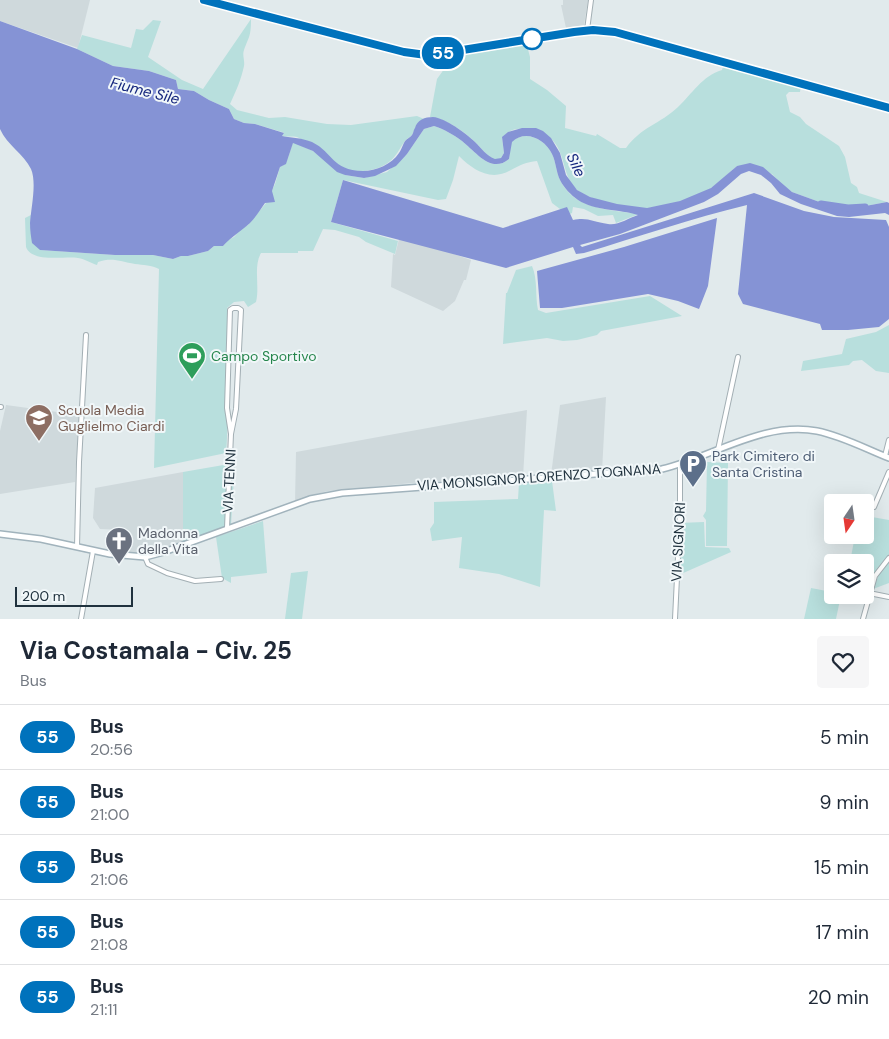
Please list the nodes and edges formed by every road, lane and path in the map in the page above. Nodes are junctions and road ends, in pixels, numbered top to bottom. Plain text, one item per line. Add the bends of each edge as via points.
1 (204, 0) edge
2 (591, 0) edge
3 (587, 30) junction
4 (889, 108) edge
5 (86, 335) dead end
6 (738, 357) dead end
7 (228, 415) junction
8 (235, 415) junction
9 (231, 434) junction
10 (889, 440) edge
11 (718, 450) junction
12 (887, 457) edge
13 (680, 464) junction
14 (889, 472) edge
15 (874, 507) dead end
16 (227, 528) junction
17 (0, 534) edge
18 (77, 547) junction
19 (93, 551) junction
20 (145, 557) junction
21 (889, 558) edge
22 (221, 579) dead end
23 (874, 579) edge
24 (874, 594) edge
25 (889, 597) edge
26 (867, 604) edge
27 (81, 619) edge
28 (674, 619) edge
29 (863, 619) edge

1 - 3 street via 426,55
2 - 3 street
3 - 4 street via 630,35
5 - 18 street
6 - 11 street
7 - 8 street
7 - 8 street, VIA TENNI via 230,310 238,308 241,310
7 - 9 street, VIA TENNI
8 - 9 street, VIA TENNI
9 - 16 street, VIA TENNI
10 - 12 street
11 - 12 street, VIA MONSIGNOR LORENZO TOGNANA via 788,429 816,431
11 - 13 street, VIA MONSIGNOR LORENZO TOGNANA
13 - 16 street, VIA MONSIGNOR LORENZO TOGNANA via 624,473 342,493 310,499
13 - 28 street, VIA SIGNORI
14 - 15 street
16 - 20 street, VIA MONSIGNOR LORENZO TOGNANA
17 - 18 street via 41,538
18 - 19 street
19 - 20 street
19 - 27 street
20 - 22 street via 148,564 194,581
21 - 23 street
24 - 25 street
26 - 29 street

